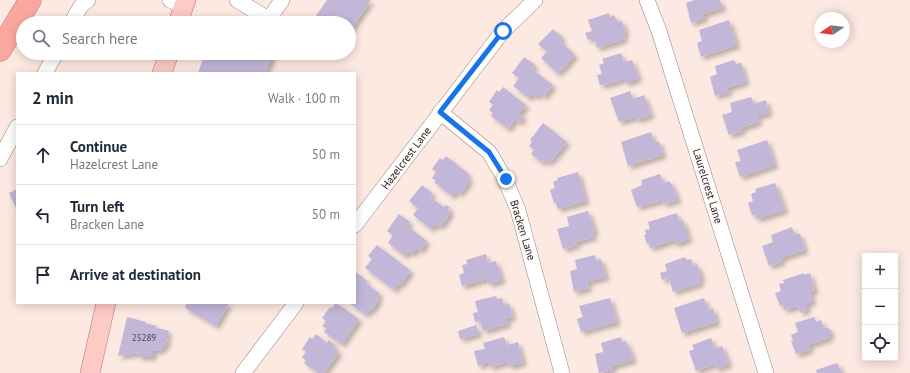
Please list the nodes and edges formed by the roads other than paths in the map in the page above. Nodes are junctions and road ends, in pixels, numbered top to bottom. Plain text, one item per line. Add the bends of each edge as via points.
1 (30, 0) edge
2 (88, 0) edge
3 (237, 0) edge
4 (282, 0) edge
5 (535, 0) edge
6 (647, 0) edge
7 (20, 16) edge
8 (75, 16) edge
9 (264, 16) edge
10 (274, 16) edge
11 (16, 23) edge
12 (0, 50) edge
13 (52, 60) edge
14 (167, 60) edge
15 (46, 72) edge
16 (162, 72) edge
17 (440, 112) junction
18 (16, 128) edge
19 (0, 159) edge
20 (356, 224) edge
21 (106, 304) edge
22 (295, 304) edge
23 (93, 372) edge
24 (243, 373) edge
25 (562, 373) edge
26 (766, 373) edge

1 - 7 highway
2 - 8 street
3 - 9 street
4 - 10 street
5 - 17 street, Hazelcrest Lane via 503,31
6 - 26 street, Laurelcrest Lane
11 - 12 highway
13 - 15 street
14 - 16 main road
17 - 20 street, Hazelcrest Lane
17 - 25 street, Bracken Lane via 489,152 506,179 518,210
18 - 19 street
21 - 23 main road
22 - 24 street

